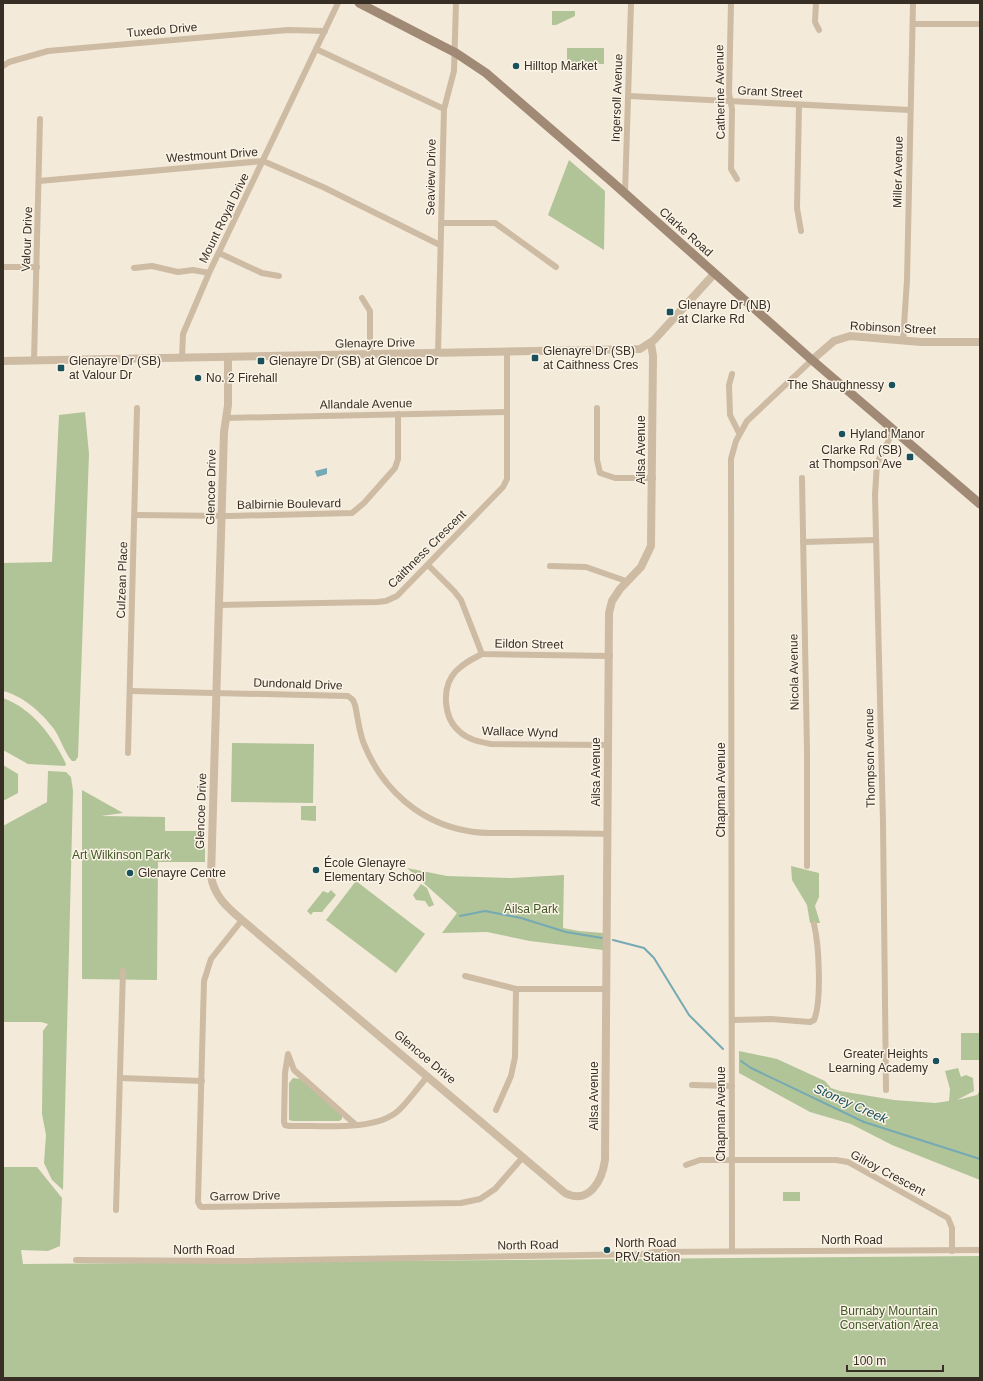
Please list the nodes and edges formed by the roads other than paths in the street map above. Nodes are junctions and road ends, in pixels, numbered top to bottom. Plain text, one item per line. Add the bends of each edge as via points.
1 (338, 3) edge
2 (359, 3) edge
3 (456, 3) edge
4 (631, 3) edge
5 (731, 3) edge
6 (816, 3) edge
7 (913, 3) edge
8 (913, 24) junction
9 (980, 24) edge
10 (819, 30) dead end
11 (325, 31) junction
12 (316, 49) junction
13 (456, 53) junction
14 (3, 66) edge
15 (629, 96) junction
16 (730, 101) junction
17 (799, 105) junction
18 (444, 109) junction
19 (910, 110) junction
20 (40, 119) dead end
21 (263, 161) junction
22 (39, 180) junction
23 (737, 180) dead end
24 (625, 193) junction
25 (441, 223) junction
26 (802, 231) dead end
27 (440, 245) junction
28 (219, 253) junction
29 (3, 267) edge
30 (37, 267) junction
31 (556, 267) dead end
32 (134, 268) dead end
33 (209, 273) junction
34 (714, 274) junction
35 (279, 276) dead end
36 (362, 298) dead end
37 (902, 341) junction
38 (980, 342) edge
39 (650, 343) junction
40 (507, 352) junction
41 (438, 353) junction
42 (370, 355) junction
43 (182, 358) junction
44 (228, 358) junction
45 (812, 360) junction
46 (34, 361) junction
47 (3, 362) edge
48 (732, 374) dead end
49 (138, 408) dead end
50 (597, 408) dead end
51 (507, 412) junction
52 (398, 414) junction
53 (226, 418) junction
54 (894, 430) junction
55 (739, 433) junction
56 (653, 478) junction
57 (802, 478) dead end
58 (980, 504) edge
59 (135, 514) junction
60 (222, 516) junction
61 (876, 540) junction
62 (803, 542) junction
63 (428, 565) junction
64 (550, 566) dead end
65 (626, 581) junction
66 (219, 605) junction
67 (482, 654) junction
68 (610, 656) junction
69 (130, 691) junction
70 (217, 694) junction
71 (608, 745) junction
72 (128, 753) dead end
73 (608, 834) junction
74 (807, 866) dead end
75 (242, 920) junction
76 (814, 924) dead end
77 (123, 971) dead end
78 (464, 976) dead end
79 (516, 989) junction
80 (606, 989) junction
81 (732, 1020) junction
82 (428, 1076) junction
83 (120, 1078) junction
84 (202, 1081) junction
85 (692, 1085) dead end
86 (732, 1086) junction
87 (886, 1090) dead end
88 (496, 1110) dead end
89 (356, 1125) junction
90 (523, 1157) junction
91 (732, 1159) junction
92 (686, 1165) dead end
93 (572, 1196) joint
94 (116, 1210) dead end
95 (980, 1250) edge
96 (732, 1251) junction
97 (952, 1251) junction
98 (76, 1260) dead end

1 - 11 street, Mount Royal Drive
2 - 13 main road, Clarke Road
3 - 13 street, Seaview Drive
4 - 15 street, Ingersoll Avenue
5 - 16 street, Catherine Avenue
6 - 10 street via 815,22
7 - 8 street, Miller Avenue
8 - 9 street
8 - 19 street, Miller Avenue
11 - 12 street, Mount Royal Drive
11 - 14 street, Tuxedo Drive via 288,30 48,51
12 - 18 street
12 - 21 street, Mount Royal Drive
13 - 18 street, Seaview Drive
13 - 24 main road, Clarke Road via 486,73
15 - 16 street, Grant Street
15 - 24 street, Ingersoll Avenue
16 - 17 street, Grant Street
16 - 23 street, Catherine Avenue via 731,169
17 - 19 street, Grant Street
17 - 26 street via 797,208
18 - 25 street, Seaview Drive
19 - 37 street, Miller Avenue via 907,280
20 - 22 street, Valour Drive
21 - 22 street, Westmount Drive
21 - 27 street, Westmount Drive via 323,187
21 - 28 street, Mount Royal Drive
22 - 30 street, Valour Drive
24 - 34 main road, Clarke Road
25 - 27 street, Seaview Drive
25 - 31 street via 495,223
27 - 41 street, Seaview Drive
28 - 33 street, Mount Royal Drive
28 - 35 street via 262,273
29 - 30 street
30 - 46 street, Valour Drive
32 - 33 street via 152,266 178,272 193,270
33 - 43 street, Mount Royal Drive via 183,334
34 - 39 street, Glenayre Drive
34 - 45 main road, Clarke Road
36 - 42 street via 370,311
37 - 38 street, Robinson Street
37 - 45 street, Robinson Street via 844,337 834,341
39 - 40 street, Glenayre Drive via 640,349
39 - 56 street, Ailsa Avenue via 653,356
40 - 41 street, Glenayre Drive
40 - 51 street, Caithness Crescent
41 - 42 street, Glenayre Drive
42 - 44 street, Glenayre Drive
43 - 44 street, Glenayre Drive
43 - 46 street, Glenayre Drive
44 - 53 street, Glencoe Drive
45 - 54 main road, Clarke Road
45 - 55 street, Chapman Avenue via 747,421
46 - 47 street, Glenayre Drive
48 - 55 street via 728,385 730,415
49 - 59 street, Culzean Place
50 - 56 street via 597,460 600,473 615,478
51 - 52 street, Allandale Avenue
51 - 63 street, Caithness Crescent via 507,479 503,487
52 - 53 street, Allandale Avenue
52 - 60 street, Balbirnie Boulevard via 398,459 395,468 355,511
53 - 60 street, Glencoe Drive
54 - 58 main road, Clarke Road
54 - 61 street, Thompson Avenue via 877,463
55 - 81 street, Chapman Avenue via 730,469
56 - 65 street, Ailsa Avenue via 651,546 641,567
57 - 62 street, Nicola Avenue
59 - 60 street, Balbirnie Boulevard
59 - 69 street, Culzean Place
60 - 66 street, Glencoe Drive
61 - 62 street
61 - 87 street, Thompson Avenue
62 - 74 street, Nicola Avenue
63 - 66 street, Caithness Crescent via 397,596 386,601
63 - 67 street, Eildon Street via 461,600
64 - 65 street via 586,567
65 - 68 street, Ailsa Avenue via 612,601 609,613
66 - 70 street, Glencoe Drive
67 - 68 street, Eildon Street
67 - 71 street, Wallace Wynd via 467,661 449,682 446,705 451,720 460,732 479,742 491,744
68 - 71 street, Ailsa Avenue
69 - 70 street, Dundonald Drive
69 - 72 street, Culzean Place
70 - 73 street, Dundonald Drive via 348,696 355,705 363,742 380,775 404,801 439,824 476,832
70 - 75 street, Glencoe Drive via 211,877 216,894
71 - 73 street, Ailsa Avenue
73 - 80 street, Ailsa Avenue
75 - 82 street, Glencoe Drive
75 - 84 street, Garrow Drive via 211,959 204,981
76 - 81 street via 818,948 817,1007 814,1020
77 - 83 street
78 - 79 street
79 - 80 street
79 - 88 street via 515,1057 511,1076
80 - 93 street, Ailsa Avenue via 604,1169 601,1177 586,1195
81 - 86 street, Chapman Avenue
82 - 89 street via 398,1111 377,1122
82 - 90 street, Glencoe Drive
83 - 84 street
83 - 94 street
84 - 90 street, Garrow Drive via 198,1202 202,1207 461,1203 480,1199 495,1190
85 - 86 street
86 - 91 street, Chapman Avenue
89 - 89 street via 285,1125 285,1073 288,1054 294,1070
90 - 93 street, Glencoe Drive via 565,1193
91 - 92 street via 700,1160
91 - 96 street, Chapman Avenue
91 - 97 street, Gilroy Crescent via 848,1162 948,1218 952,1228
95 - 97 street, North Road
96 - 97 street, North Road
96 - 98 street, North Road via 256,1260

